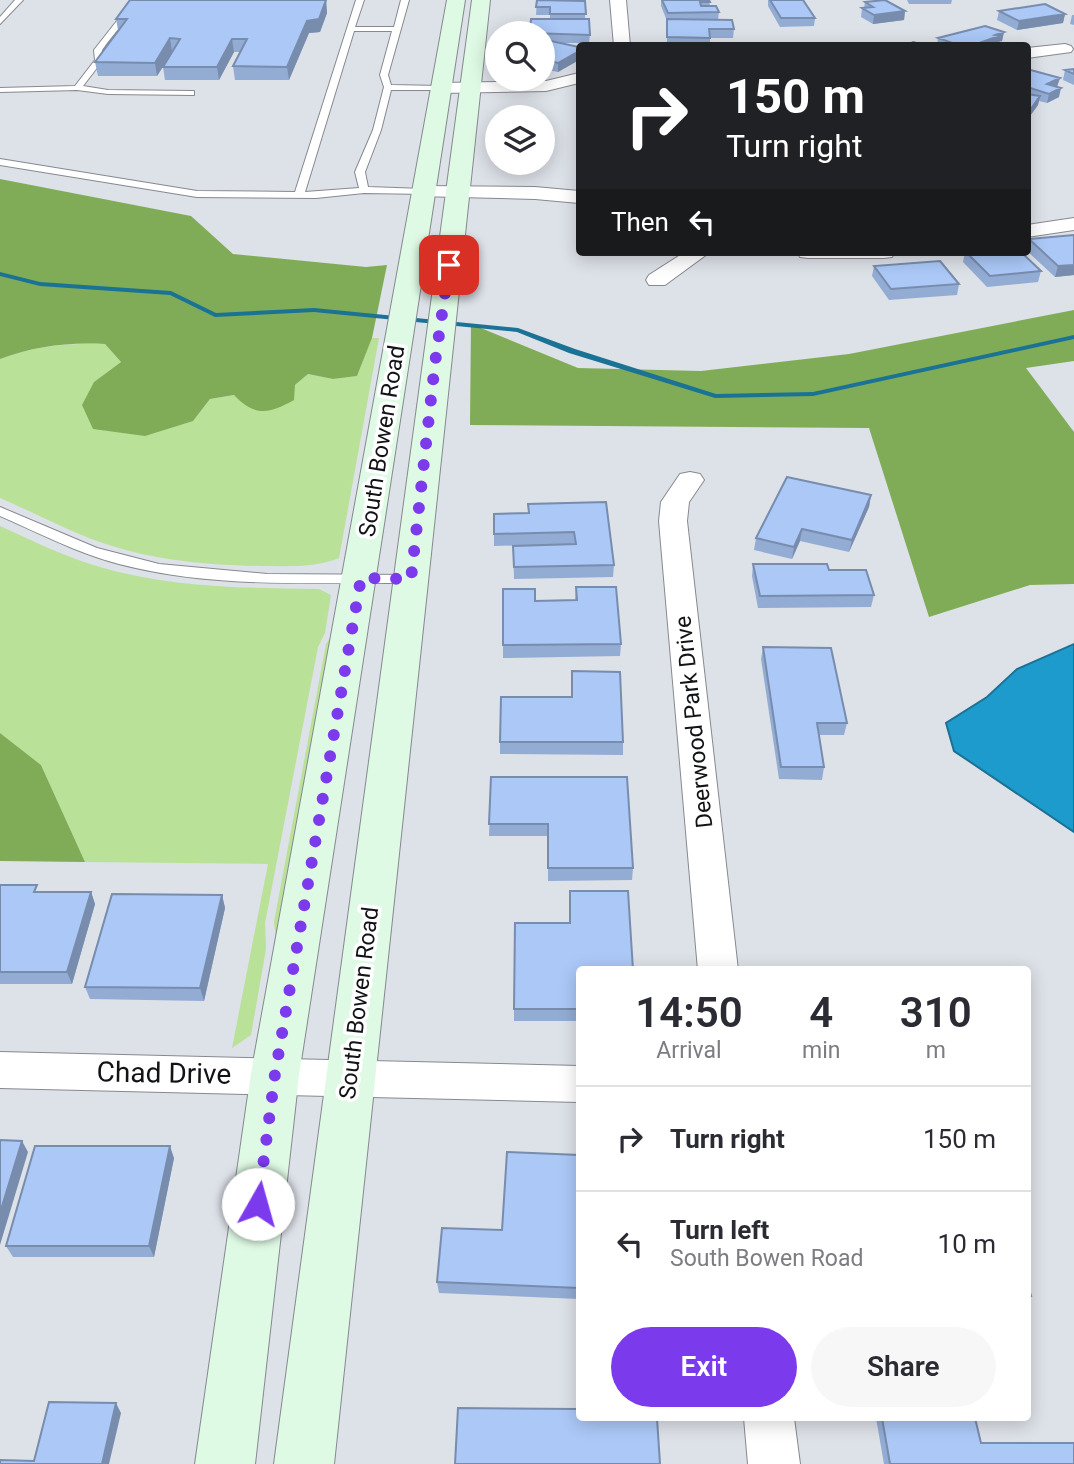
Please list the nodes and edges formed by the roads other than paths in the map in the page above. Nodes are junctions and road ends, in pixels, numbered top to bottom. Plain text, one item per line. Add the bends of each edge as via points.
1 (19, 0) edge
2 (143, 0) edge
3 (360, 0) edge
4 (405, 0) edge
5 (456, 0) edge
6 (481, 0) edge
7 (618, 0) edge
8 (0, 22) edge
9 (351, 29) junction
10 (398, 29) junction
11 (622, 42) edge
12 (1065, 49) dead end
13 (1031, 53) edge
14 (576, 79) edge
15 (387, 87) junction
16 (77, 88) junction
17 (441, 88) junction
18 (471, 88) junction
19 (0, 90) edge
20 (191, 93) edge
21 (0, 162) edge
22 (364, 190) junction
23 (424, 191) junction
24 (458, 192) junction
25 (299, 195) junction
26 (576, 197) edge
27 (1074, 224) edge
28 (1031, 230) edge
29 (693, 256) edge
30 (657, 280) dead end
31 (690, 480) dead end
32 (0, 511) edge
33 (361, 578) junction
34 (411, 579) junction
35 (718, 966) edge
36 (0, 1070) edge
37 (275, 1074) junction
38 (349, 1079) junction
39 (576, 1084) edge
40 (769, 1421) edge
41 (225, 1464) edge
42 (304, 1464) edge
43 (774, 1464) edge

1 - 8 lane
2 - 16 lane via 98,50 99,60
3 - 9 lane
4 - 10 lane
5 - 17 main road, South Bowen Road
6 - 18 main road, South Bowen Road
7 - 11 street
9 - 10 lane
9 - 25 lane
10 - 15 lane via 384,75
12 - 13 street
14 - 18 street via 546,86
15 - 17 lane
15 - 22 lane via 360,172
16 - 19 lane
16 - 20 lane
17 - 18 street
17 - 23 main road, South Bowen Road
18 - 24 main road, South Bowen Road
21 - 25 lane via 197,194
22 - 23 lane
22 - 25 lane
23 - 24 street
23 - 33 main road, South Bowen Road
24 - 26 street
24 - 34 main road, South Bowen Road
27 - 28 street
29 - 30 street
31 - 35 street, Deerwood Park Drive via 675,502 673,521
32 - 33 lane via 62,540 123,561 187,574
33 - 34 lane
33 - 37 main road, South Bowen Road
34 - 38 main road, South Bowen Road
36 - 37 street, Chad Drive
37 - 38 street, Chad Drive
37 - 41 main road, South Bowen Road
38 - 39 street, Chad Drive
38 - 42 main road, South Bowen Road
40 - 43 street

